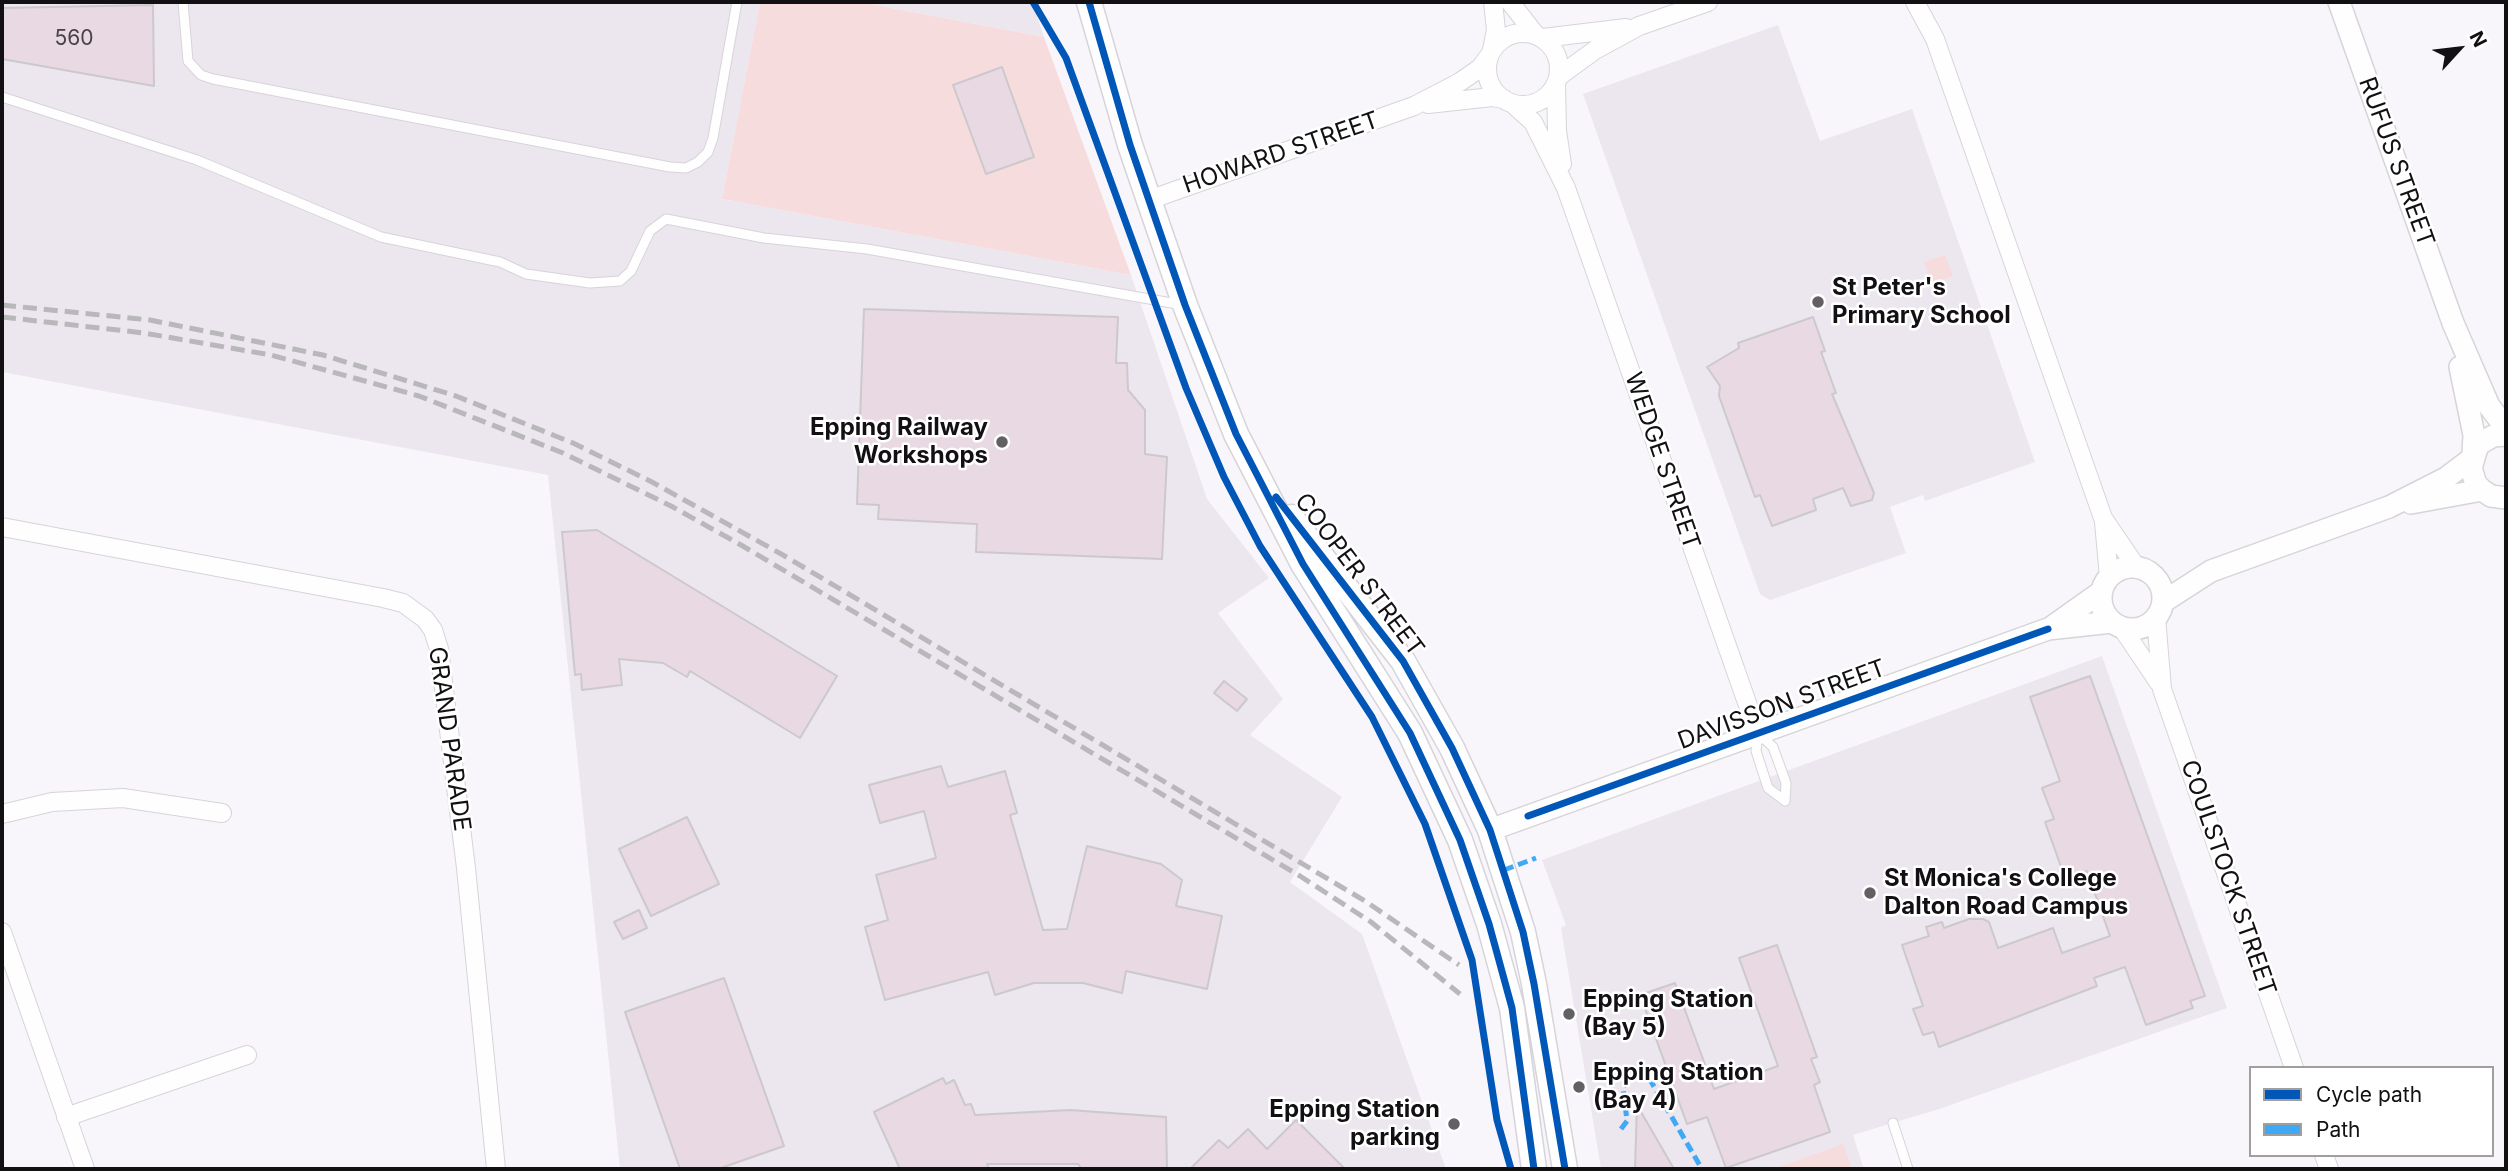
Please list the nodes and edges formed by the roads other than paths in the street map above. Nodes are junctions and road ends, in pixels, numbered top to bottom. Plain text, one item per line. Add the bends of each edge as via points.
1 (183, 2) edge
2 (737, 2) edge
3 (1073, 2) edge
4 (1089, 2) edge
5 (1493, 2) edge
6 (1510, 2) edge
7 (1708, 2) edge
8 (1915, 2) edge
9 (1928, 2) edge
10 (2339, 2) edge
11 (1639, 26) junction
12 (1539, 36) junction
13 (1934, 39) junction
14 (1491, 53) junction
15 (1557, 80) junction
16 (2, 97) edge
17 (1508, 101) junction
18 (1414, 106) junction
19 (1130, 145) junction
20 (1566, 188) junction
21 (1149, 200) junction
22 (1185, 305) junction
23 (2453, 323) junction
24 (2506, 428) edge
25 (2506, 435) edge
26 (1242, 448) junction
27 (2472, 456) junction
28 (2493, 495) edge
29 (2389, 507) junction
30 (2506, 512) edge
31 (2103, 519) junction
32 (2, 527) edge
33 (2211, 571) junction
34 (2145, 572) junction
35 (2105, 585) junction
36 (2159, 610) junction
37 (2117, 625) junction
38 (2048, 629) junction
39 (2162, 689) junction
40 (1758, 734) junction
41 (222, 813) dead end
42 (2, 814) edge
43 (1490, 830) junction
44 (1461, 840) junction
45 (2, 932) edge
46 (247, 1055) dead end
47 (2293, 1066) edge
48 (66, 1117) junction
49 (1893, 1123) dead end
50 (85, 1169) edge
51 (496, 1169) edge
52 (1534, 1169) edge
53 (1565, 1169) edge
54 (1908, 1169) edge

1 - 2 lane via 188,61 201,75 213,79 686,168 708,152 713,138
3 - 19 main road, COOPER STREET
4 - 19 main road, COOPER STREET
5 - 14 street via 1496,30
6 - 12 street
7 - 11 street
8 - 13 street
9 - 13 street
10 - 23 street, RUFUS STREET
11 - 12 street
11 - 15 street via 1595,50
12 - 14 street via 1511,35
12 - 15 street via 1557,55
13 - 31 street
14 - 17 street via 1489,80
14 - 18 street, HOWARD STREET via 1460,82
15 - 17 street via 1551,92 1534,103
15 - 20 street, WEDGE STREET via 1557,131
16 - 22 lane via 197,159 381,237 500,262 526,274 590,283 620,281 631,271 650,231 666,219
17 - 18 street, HOWARD STREET via 1492,97
17 - 20 street, WEDGE STREET via 1533,122
18 - 21 street, HOWARD STREET
19 - 21 main road, COOPER STREET
20 - 40 street, WEDGE STREET
21 - 22 main road, COOPER STREET
22 - 26 main road, COOPER STREET
23 - 24 street, RUFUS STREET via 2489,407
23 - 27 street, RUFUS STREET via 2474,435
25 - 27 street via 2485,440
26 - 43 main road, COOPER STREET via 1403,661 1452,748
26 - 44 main road, COOPER STREET via 1303,564 1410,733
27 - 28 street, RUFUS STREET via 2472,476
27 - 29 street via 2446,478
28 - 29 street
28 - 30 street
29 - 33 street
31 - 34 street
31 - 35 street
32 - 51 street, GRAND PARADE via 383,598 403,603 425,619 439,649
33 - 34 street
33 - 36 street
34 - 35 street via 2117,571
34 - 36 street via 2162,593
35 - 37 street via 2105,613
35 - 38 street, DAVISSON STREET
36 - 37 street via 2141,628
36 - 39 street, COULSTOCK STREET
37 - 38 street, DAVISSON STREET
37 - 39 street, COULSTOCK STREET
38 - 40 street, DAVISSON STREET
39 - 47 street, COULSTOCK STREET
40 - 40 lane via 1775,753 1786,783 1784,801 1768,788 1756,751
40 - 43 street, DAVISSON STREET
41 - 42 street via 123,798 52,802
43 - 44 main road, DAVISSON STREET
43 - 53 main road, COOPER STREET via 1523,932
44 - 52 main road, COOPER STREET via 1511,1008
45 - 48 street
46 - 48 street
48 - 50 street
49 - 54 lane

